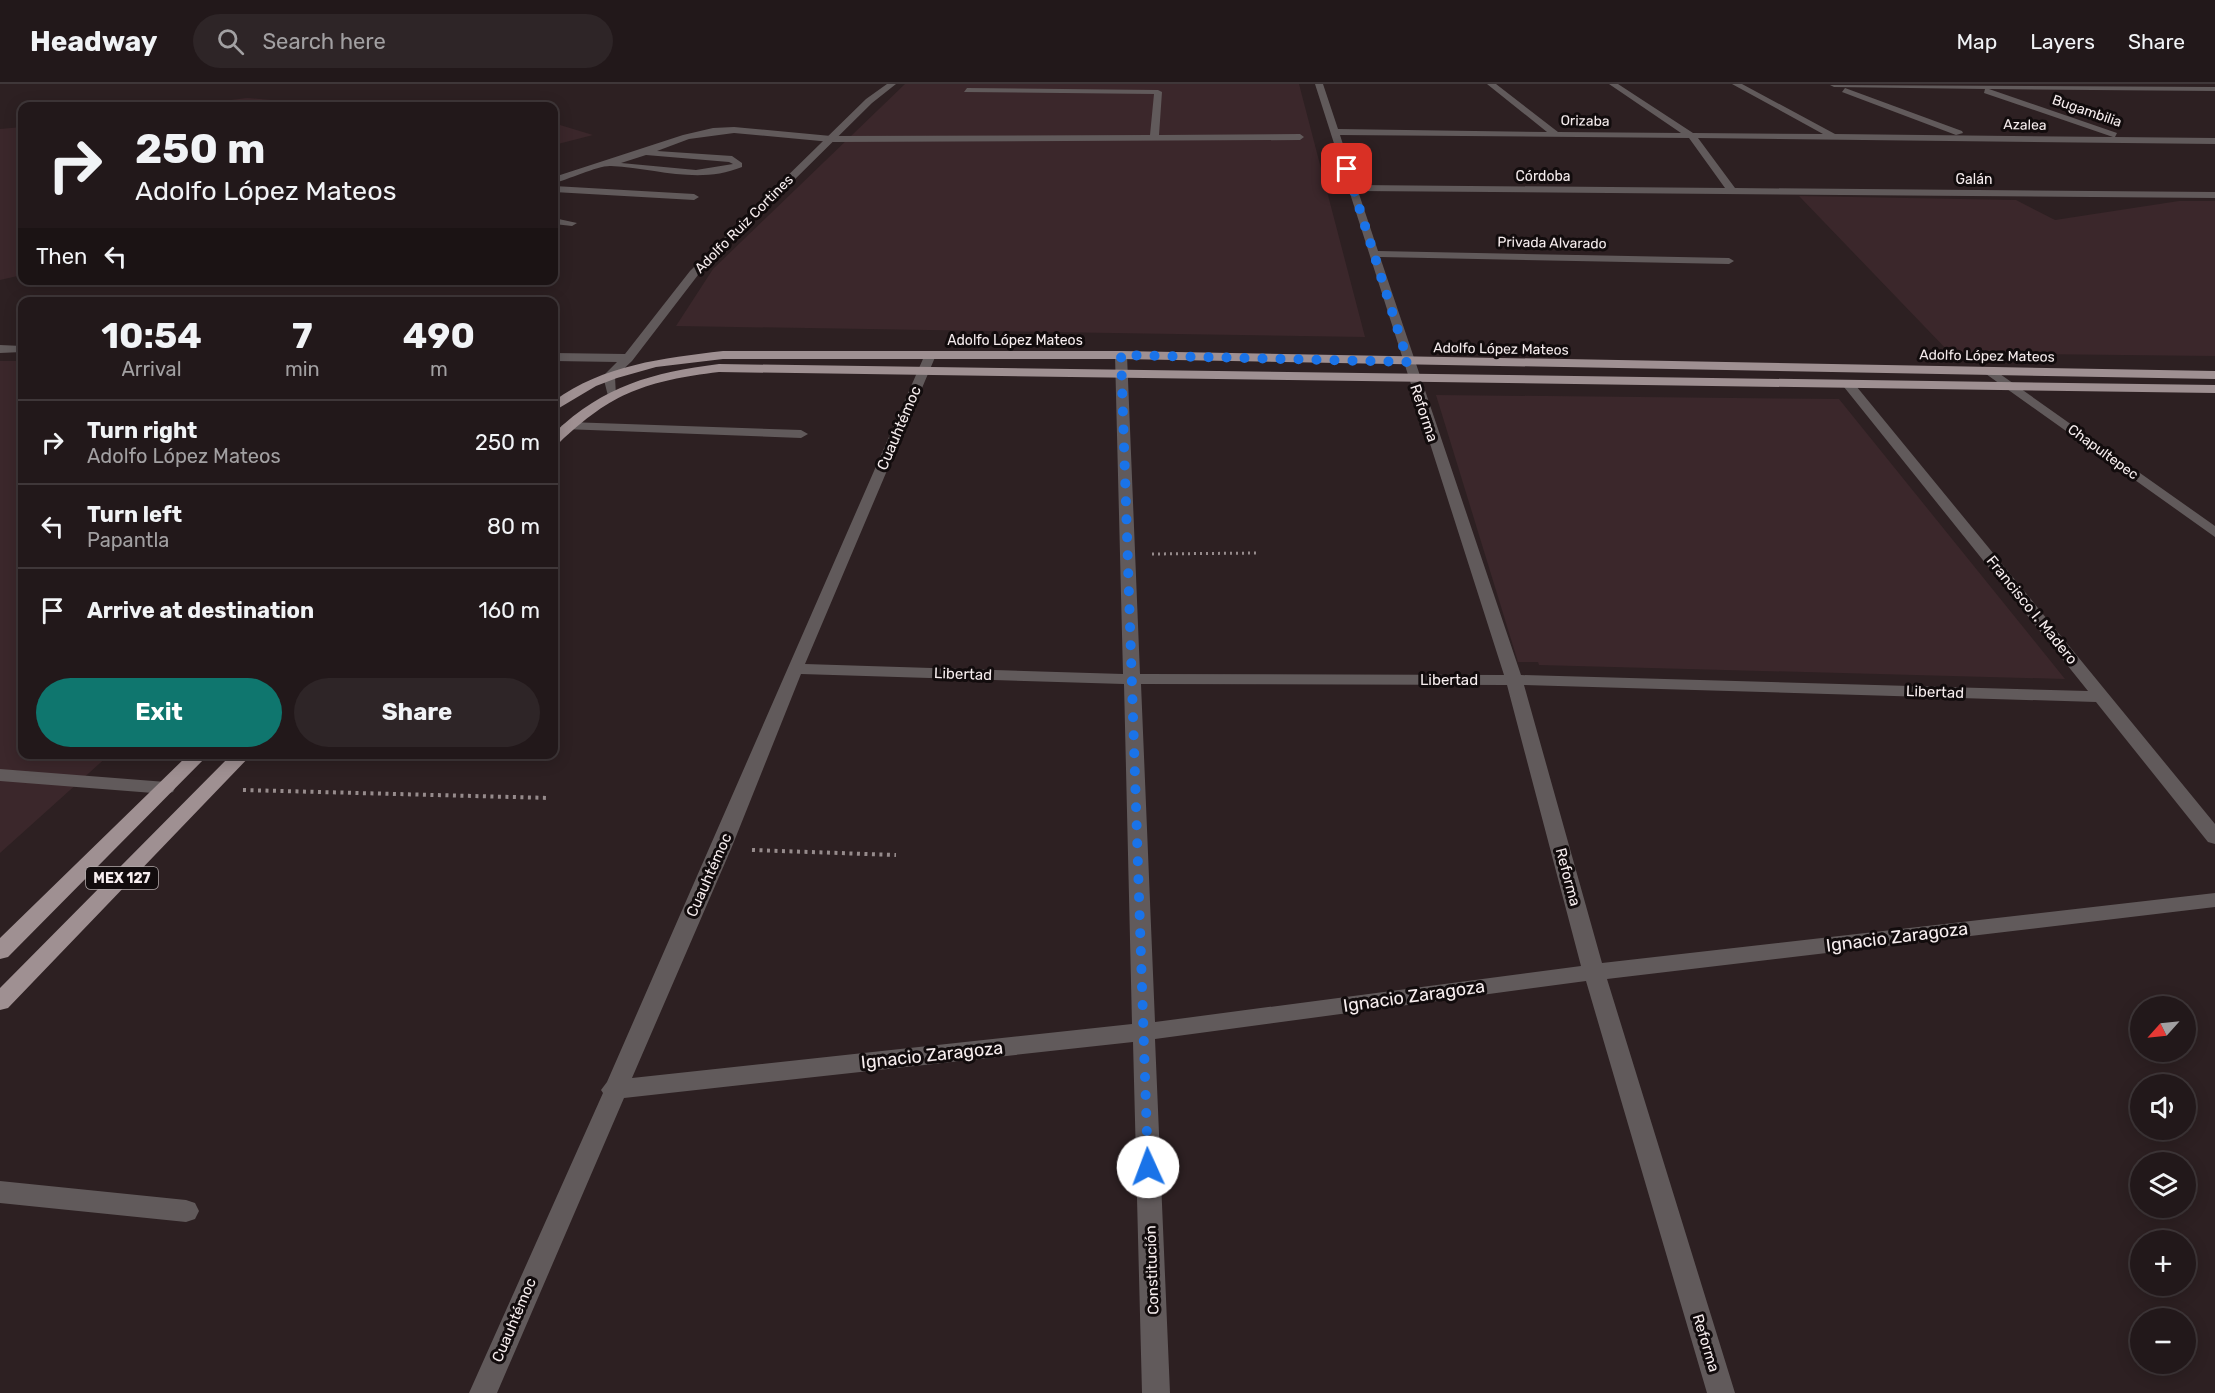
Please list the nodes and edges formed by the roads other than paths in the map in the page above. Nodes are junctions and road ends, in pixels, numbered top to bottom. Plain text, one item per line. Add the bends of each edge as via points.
1 (892, 84) edge
2 (1319, 84) edge
3 (1491, 84) edge
4 (1613, 84) edge
5 (1736, 84) edge
6 (2096, 84) edge
7 (1833, 85) edge
8 (1969, 85) edge
9 (2105, 87) junction
10 (2215, 89) edge
11 (967, 90) dead end
12 (1335, 132) junction
13 (1556, 134) junction
14 (1692, 136) junction
15 (1154, 137) junction
16 (1300, 137) dead end
17 (1835, 137) junction
18 (1972, 138) junction
19 (831, 139) junction
20 (2130, 140) junction
21 (2203, 141) junction
22 (2215, 141) edge
23 (2215, 148) edge
24 (643, 153) junction
25 (605, 165) junction
26 (558, 179) edge
27 (1353, 188) junction
28 (558, 189) edge
29 (1732, 191) junction
30 (2215, 195) edge
31 (694, 197) dead end
32 (558, 221) edge
33 (572, 223) dead end
34 (1374, 254) junction
35 (1729, 261) dead end
36 (0, 349) edge
37 (18, 349) edge
38 (558, 357) edge
39 (628, 358) junction
40 (927, 363) junction
41 (1121, 364) junction
42 (1411, 370) junction
43 (1990, 371) junction
44 (2215, 375) edge
45 (609, 376) junction
46 (1848, 384) junction
47 (2011, 386) junction
48 (2215, 389) edge
49 (612, 393) junction
50 (558, 404) edge
51 (568, 426) junction
52 (801, 434) dead end
53 (558, 436) edge
54 (2215, 533) edge
55 (795, 669) junction
56 (1132, 679) junction
57 (1514, 680) junction
58 (2103, 697) junction
59 (195, 759) edge
60 (238, 759) edge
61 (0, 776) edge
62 (166, 788) junction
63 (2215, 837) edge
64 (2215, 900) edge
65 (0, 951) edge
66 (1594, 972) junction
67 (0, 1002) edge
68 (1144, 1032) junction
69 (613, 1090) junction
70 (0, 1192) edge
71 (186, 1211) dead end
72 (483, 1393) edge
73 (1156, 1393) edge
74 (1721, 1393) edge

1 - 19 street, Adolfo Ruiz Cortines
2 - 12 street, Reforma
3 - 13 street
4 - 14 street
5 - 17 street
6 - 9 street
7 - 8 street
7 - 18 street
8 - 9 street
8 - 20 street, Bugambilia
9 - 10 street
11 - 15 street via 1158,92
12 - 13 street, Orizaba
12 - 27 street, Reforma
13 - 14 street, Orizaba
14 - 17 street, Orizaba
14 - 29 street
15 - 16 street
15 - 19 street
17 - 18 street, Azalea
18 - 20 street, Azalea
19 - 24 street via 713,131
19 - 39 street, Adolfo Ruiz Cortines via 694,273
20 - 21 street, Azalea
21 - 22 street, Azalea
21 - 23 street
24 - 25 street
24 - 25 street via 732,159 739,165 708,173
25 - 26 street
27 - 29 street, Córdoba
27 - 34 street, Reforma
28 - 31 street
29 - 30 street, Galán
32 - 33 street
34 - 35 street, Privada Alvarado
34 - 42 street, Reforma
36 - 37 street
38 - 39 street
39 - 45 street, Adolfo Ruiz Cortines
40 - 41 main road, Adolfo López Mateos
40 - 41 main road, Adolfo López Mateos
40 - 45 main road, Adolfo López Mateos via 723,355 668,361
40 - 49 main road, Adolfo López Mateos via 719,368 651,379
40 - 55 street, Cuauhtémoc
41 - 42 main road, Adolfo López Mateos
41 - 42 main road, Adolfo López Mateos
41 - 56 street, Constitución
42 - 43 main road, Adolfo López Mateos
42 - 46 main road, Adolfo López Mateos
42 - 57 street, Reforma
43 - 44 main road, Adolfo López Mateos
43 - 47 street, Chapultepec
45 - 49 street
45 - 50 main road, Adolfo Ruiz Cortines
46 - 47 main road, Adolfo López Mateos
46 - 58 street, Francisco I. Madero
47 - 48 main road, Adolfo López Mateos
47 - 54 street, Chapultepec
49 - 51 main road
51 - 52 street
51 - 53 main road
55 - 56 street, Libertad
55 - 69 street, Cuauhtémoc via 721,849
56 - 57 street, Libertad
56 - 68 street, Constitución
57 - 58 street, Libertad
57 - 66 street, Reforma
58 - 63 street, Francisco I. Madero
59 - 62 main road, MEX 127
60 - 67 main road, MEX 127
61 - 62 street
62 - 65 main road, MEX 127
64 - 66 street, Ignacio Zaragoza
66 - 68 street, Ignacio Zaragoza
66 - 74 street, Reforma
68 - 69 street, Ignacio Zaragoza
68 - 73 street, Constitución
69 - 72 street, Cuauhtémoc
70 - 71 street

